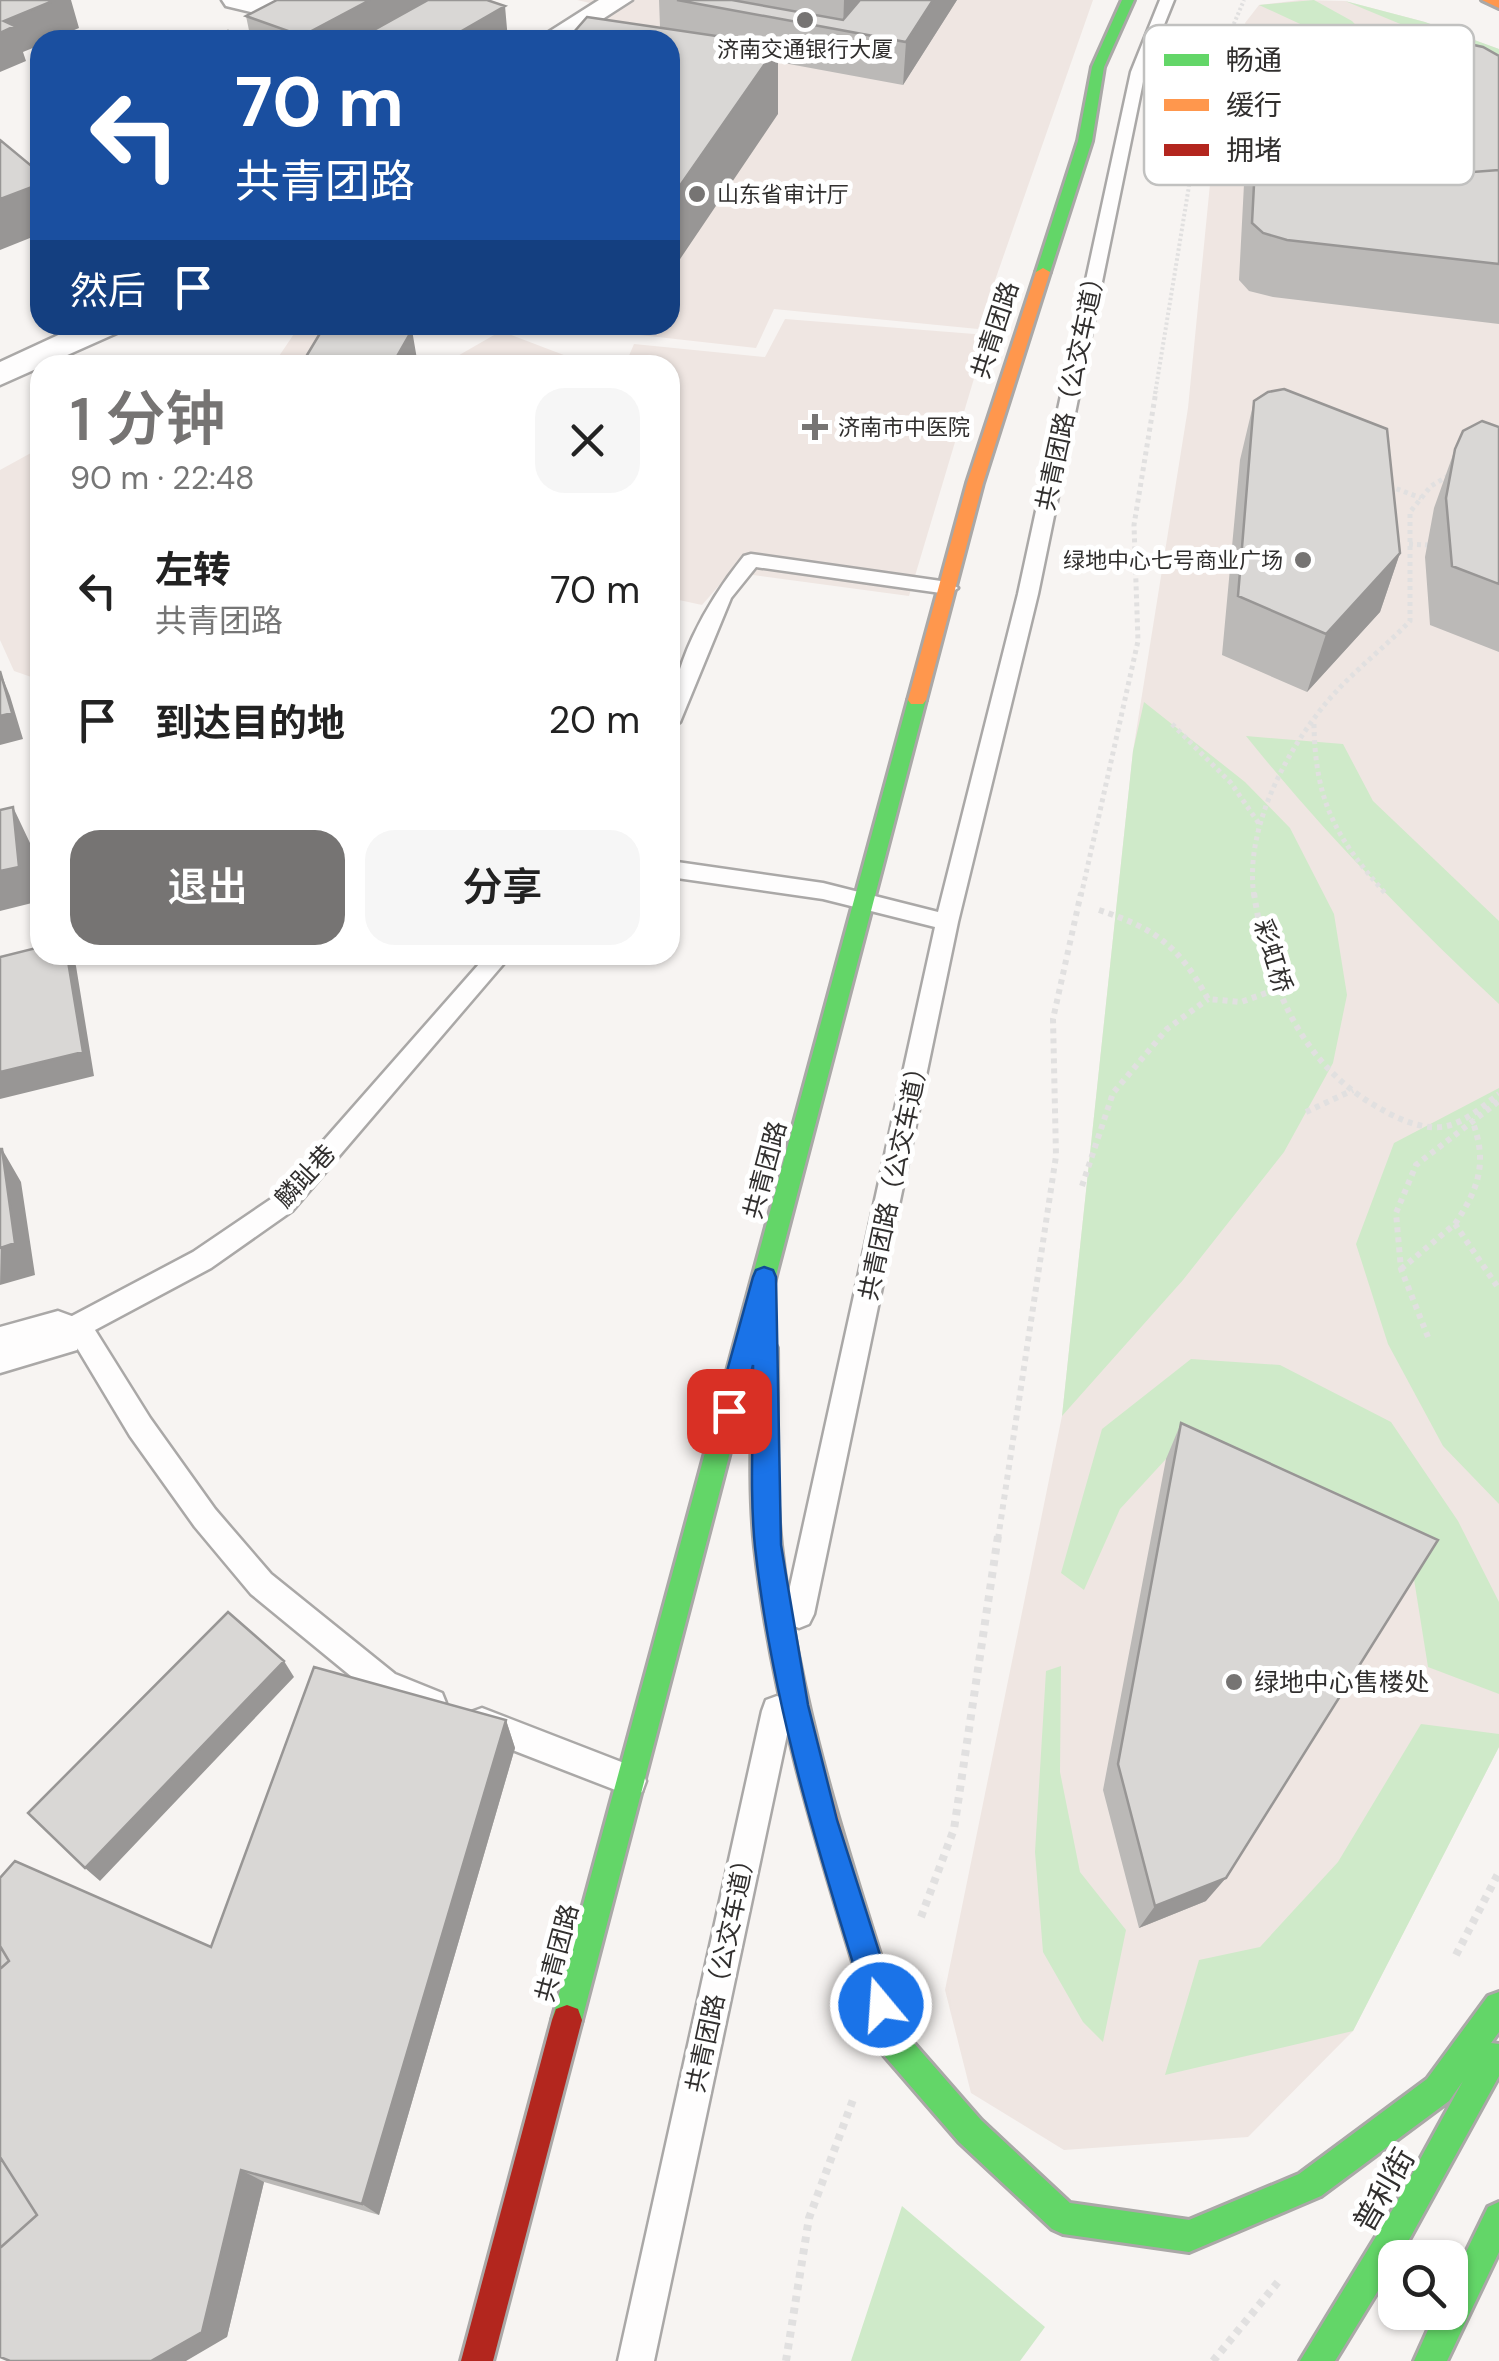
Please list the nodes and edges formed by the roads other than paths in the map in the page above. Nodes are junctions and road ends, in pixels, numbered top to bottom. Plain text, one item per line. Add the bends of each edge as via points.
1 (236, 0) edge
2 (305, 0) edge
3 (617, 0) edge
4 (1128, 0) edge
5 (1166, 0) edge
6 (1488, 0) edge
7 (1499, 4) edge
8 (1156, 25) edge
9 (567, 30) edge
10 (1144, 57) edge
11 (86, 335) edge
12 (43, 355) edge
13 (30, 361) edge
14 (0, 375) edge
15 (948, 588) junction
16 (680, 698) edge
17 (680, 871) edge
18 (867, 902) junction
19 (947, 922) junction
20 (491, 965) edge
21 (764, 1277) junction
22 (68, 1331) junction
23 (0, 1350) edge
24 (787, 1665) junction
25 (631, 1781) junction
26 (1499, 2007) edge
27 (1499, 2046) edge
28 (1499, 2218) edge
29 (477, 2361) edge
30 (636, 2361) edge
31 (1316, 2361) edge
32 (1430, 2361) edge

1 - 2 street via 284,12
3 - 9 street
4 - 15 main road, 共青团路 via 1098,67 1084,141
5 - 8 lane, 共青团路（公交车道）
6 - 7 main road
10 - 19 lane, 共青团路（公交车道） via 1028,594
11 - 12 street
13 - 14 street
15 - 16 lane via 751,560 722,596
15 - 18 main road, 共青团路
17 - 18 lane
18 - 19 lane
18 - 21 main road, 共青团路
19 - 24 lane, 共青团路（公交车道）
20 - 22 lane, 麟趾巷 via 284,1204 202,1260
21 - 24 main road via 768,1545
21 - 25 main road, 共青团路
22 - 23 street
22 - 25 lane via 261,1584 384,1684
24 - 26 main road via 823,1820 893,2042 970,2131 1063,2218 1189,2236 1310,2185 1438,2090
24 - 30 lane, 共青团路（公交车道）
25 - 29 main road, 共青团路
27 - 31 main road, 普利街 via 1405,2218
28 - 32 main road

